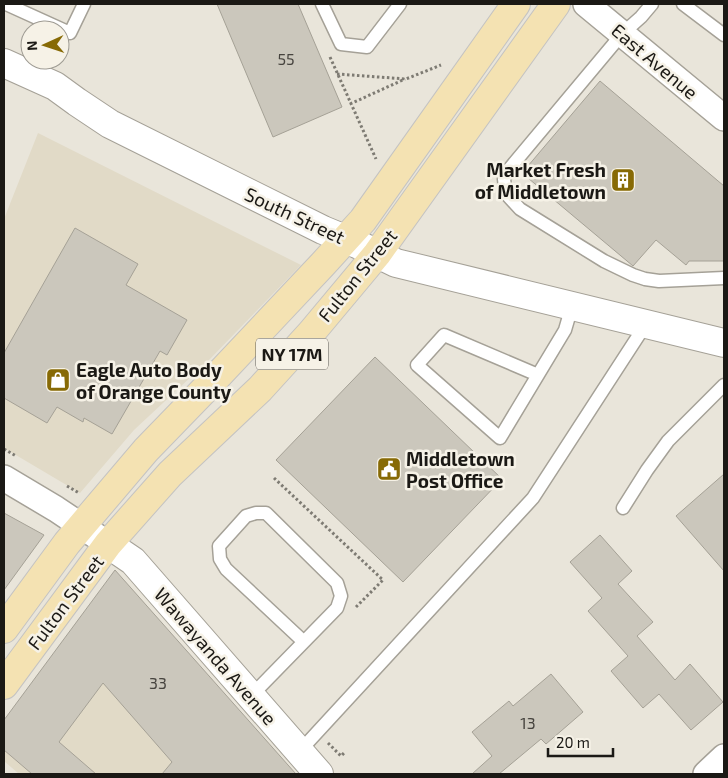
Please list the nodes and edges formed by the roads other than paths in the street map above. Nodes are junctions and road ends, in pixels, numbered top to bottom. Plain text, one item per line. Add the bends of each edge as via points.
1 (6, 4) edge
2 (84, 4) edge
3 (322, 4) edge
4 (400, 4) edge
5 (516, 4) edge
6 (556, 4) edge
7 (586, 4) edge
8 (652, 4) edge
9 (683, 4) edge
10 (622, 34) junction
11 (724, 35) edge
12 (4, 63) edge
13 (724, 118) edge
14 (360, 246) junction
15 (724, 278) edge
16 (572, 306) junction
17 (646, 324) junction
18 (724, 343) edge
19 (538, 376) junction
20 (724, 385) edge
21 (4, 478) edge
22 (622, 508) dead end
23 (82, 527) junction
24 (108, 544) junction
25 (4, 629) edge
26 (304, 642) junction
27 (4, 685) edge
28 (251, 696) junction
29 (299, 752) junction
30 (724, 757) edge
31 (319, 774) edge
32 (706, 774) edge

1 - 2 lane via 70,33
3 - 4 lane via 341,44 367,47
5 - 14 main road, Fulton Street / NY 17M via 362,220
6 - 14 main road, Fulton Street / NY 17M
7 - 10 street, East Avenue
8 - 10 lane
9 - 11 lane
10 - 13 street, East Avenue
10 - 15 lane via 510,168 504,179 508,196 520,209 632,275 659,281
12 - 14 street, South Street via 55,86 110,124
14 - 16 street, South Street via 396,263
14 - 23 main road, Fulton Street / NY 17M via 209,385 146,450
14 - 24 main road, Fulton Street / NY 17M via 311,333 260,389 170,474
16 - 17 street, South Street
16 - 19 lane via 565,330
17 - 18 street, South Street
17 - 29 lane via 533,498
19 - 19 lane via 500,438 418,365 444,335
20 - 22 lane via 668,441
21 - 23 street
23 - 24 street, Fulton Street
23 - 25 main road, Fulton Street / NY 17M
24 - 27 main road, Fulton Street / NY 17M
24 - 28 street, Wawayanda Avenue via 132,561
26 - 26 lane via 337,608 341,596 338,583 266,513 246,516 219,546 220,559 226,569
26 - 28 lane
28 - 29 street, Wawayanda Avenue
29 - 31 street, Wawayanda Avenue
30 - 32 street

